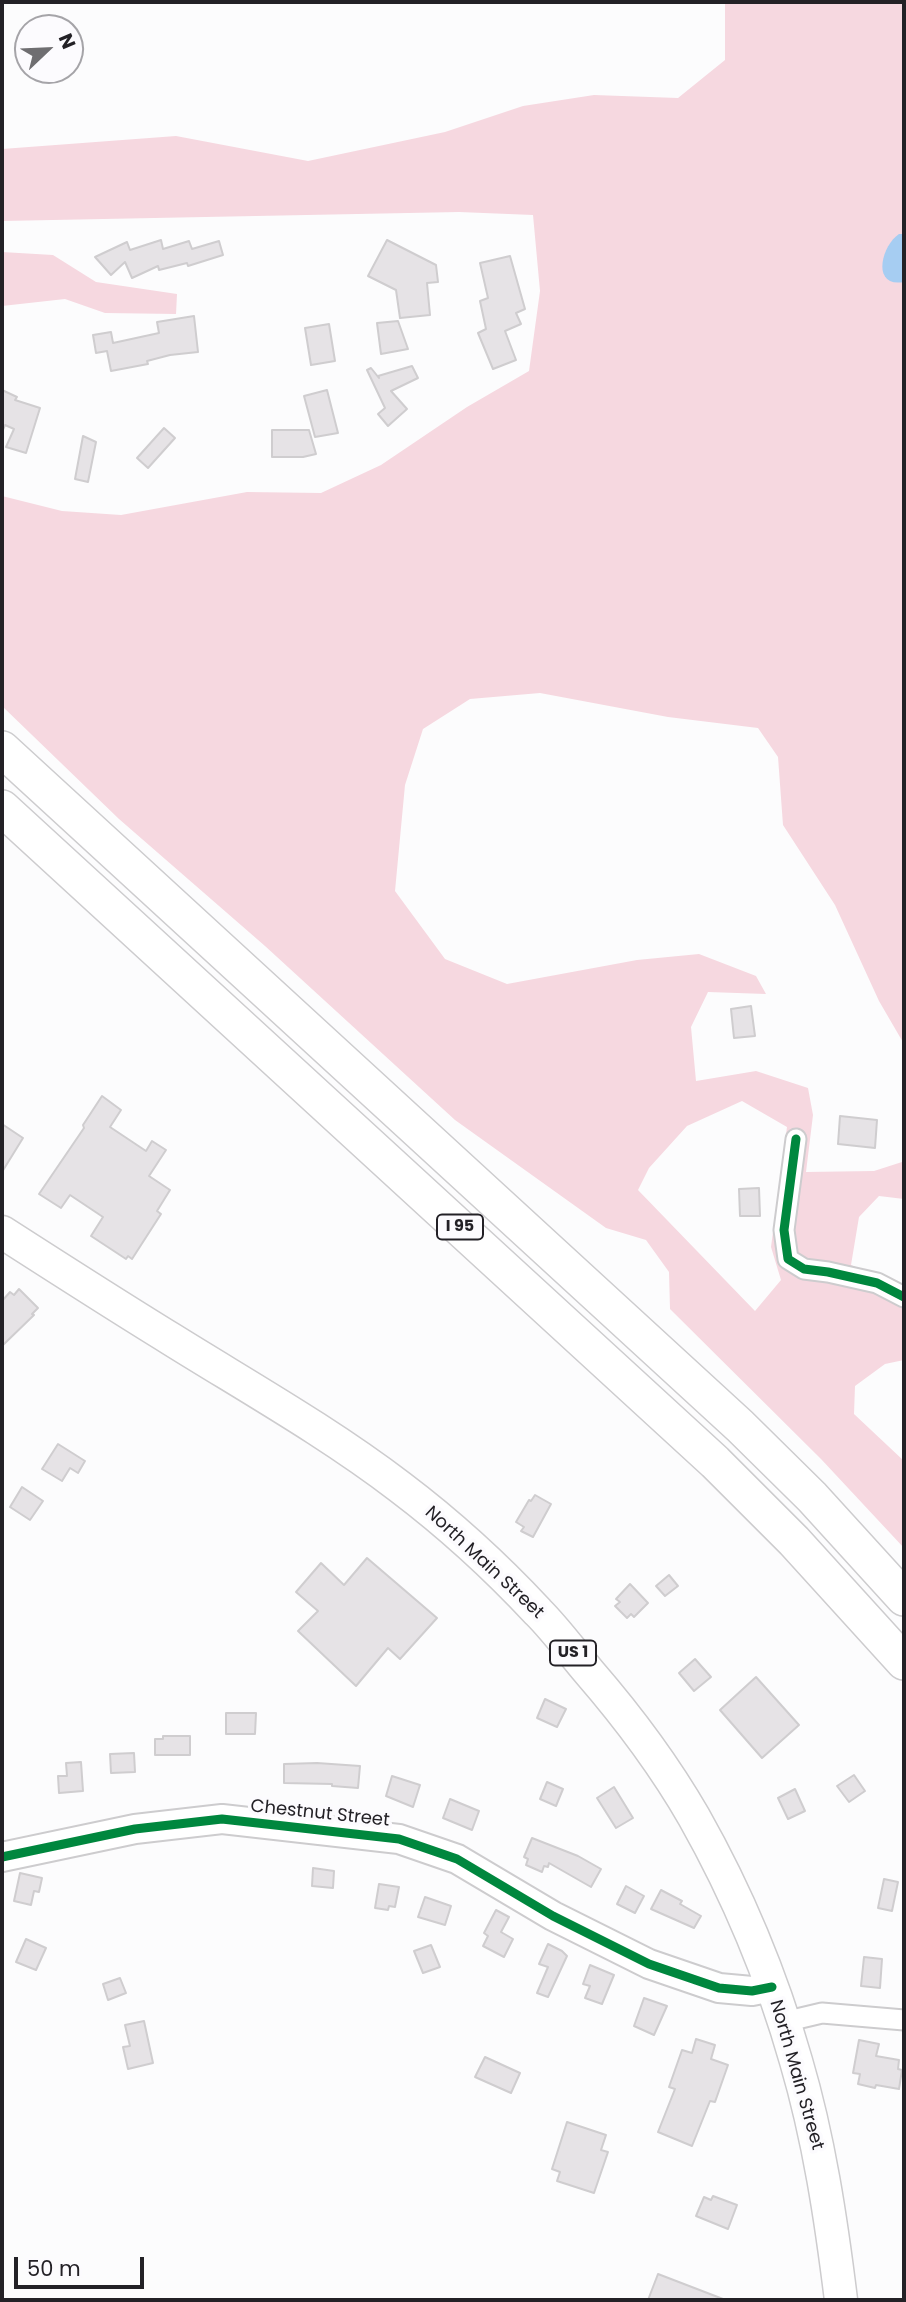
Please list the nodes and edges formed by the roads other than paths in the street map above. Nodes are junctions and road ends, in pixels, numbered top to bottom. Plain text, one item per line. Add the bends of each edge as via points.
1 (2, 749) edge
2 (2, 808) edge
3 (796, 1139) dead end
4 (2, 1232) edge
5 (904, 1297) edge
6 (904, 1598) edge
7 (904, 1662) edge
8 (2, 1857) edge
9 (772, 1987) junction
10 (904, 2020) edge
11 (784, 2022) junction
12 (841, 2300) edge

1 - 6 highway, I 95 via 740,1426
2 - 7 highway, I 95 via 715,1462
3 - 5 street via 784,1230 788,1259 804,1269 877,1283
4 - 9 main road, North Main Street / US 1 via 402,1488 539,1613 631,1721 693,1816 736,1899
8 - 9 street, Chestnut Street via 135,1829 222,1819 399,1839 457,1859 553,1916 649,1964 719,1988 752,1991
9 - 11 main road, North Main Street / US 1
10 - 11 street via 822,2013
11 - 12 main road, North Main Street / US 1 via 820,2159

